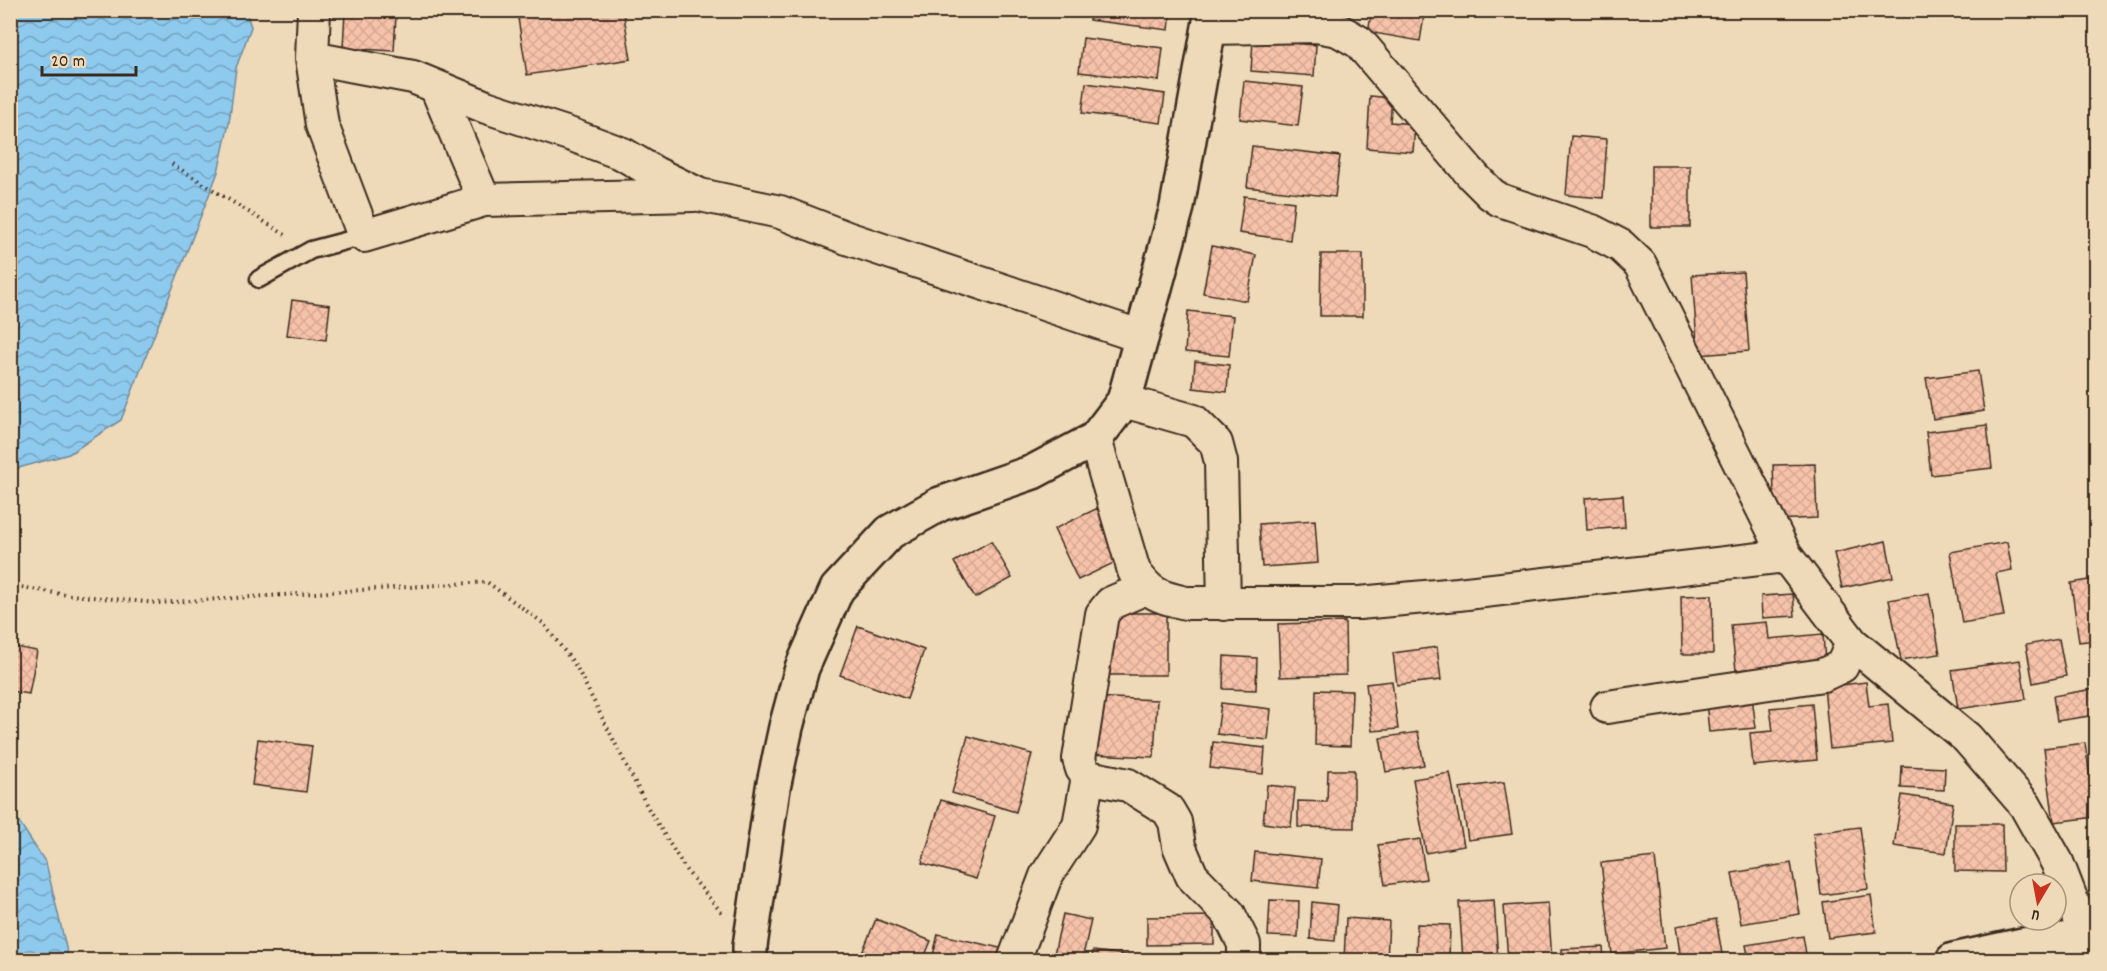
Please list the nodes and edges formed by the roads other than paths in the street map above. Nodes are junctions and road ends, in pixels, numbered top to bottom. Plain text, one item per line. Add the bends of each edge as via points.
1 (314, 10) edge
2 (1211, 19) edge
3 (312, 58) junction
4 (436, 87) junction
5 (700, 195) junction
6 (484, 200) junction
7 (364, 236) junction
8 (259, 279) dead end
9 (1142, 337) junction
10 (1124, 401) junction
11 (1095, 439) junction
12 (1786, 556) junction
13 (1146, 588) junction
14 (1224, 604) junction
15 (1852, 643) junction
16 (1607, 707) dead end
17 (1088, 777) junction
18 (2091, 937) edge
19 (750, 953) edge
20 (1014, 960) edge
21 (1244, 960) edge
22 (1953, 960) edge

1 - 3 street
2 - 9 street via 1177,207
2 - 12 street via 1338,30 1359,42 1491,194 1592,231 1621,246 1640,264
3 - 4 street via 413,77
3 - 7 street via 322,125
4 - 5 street via 623,154
4 - 6 street
5 - 6 street
5 - 9 street via 780,212
6 - 7 street
7 - 8 lane via 310,250
9 - 10 street
10 - 11 street
10 - 14 street via 1194,421 1216,443 1221,462
11 - 13 street via 1134,571
11 - 19 street via 1033,472 940,504 890,532 837,589 802,668 786,727 773,788
12 - 14 street via 1359,603
12 - 15 street
13 - 14 street via 1163,598 1186,603
13 - 17 street via 1112,603 1101,614 1078,759
15 - 16 street via 1842,666 1823,675
15 - 18 street via 1967,738 2025,805 2057,862
17 - 20 street via 1079,825 1046,876
17 - 21 street via 1128,785 1167,810 1175,822 1179,846 1192,876 1229,914 1244,944
18 - 22 street via 2022,945

